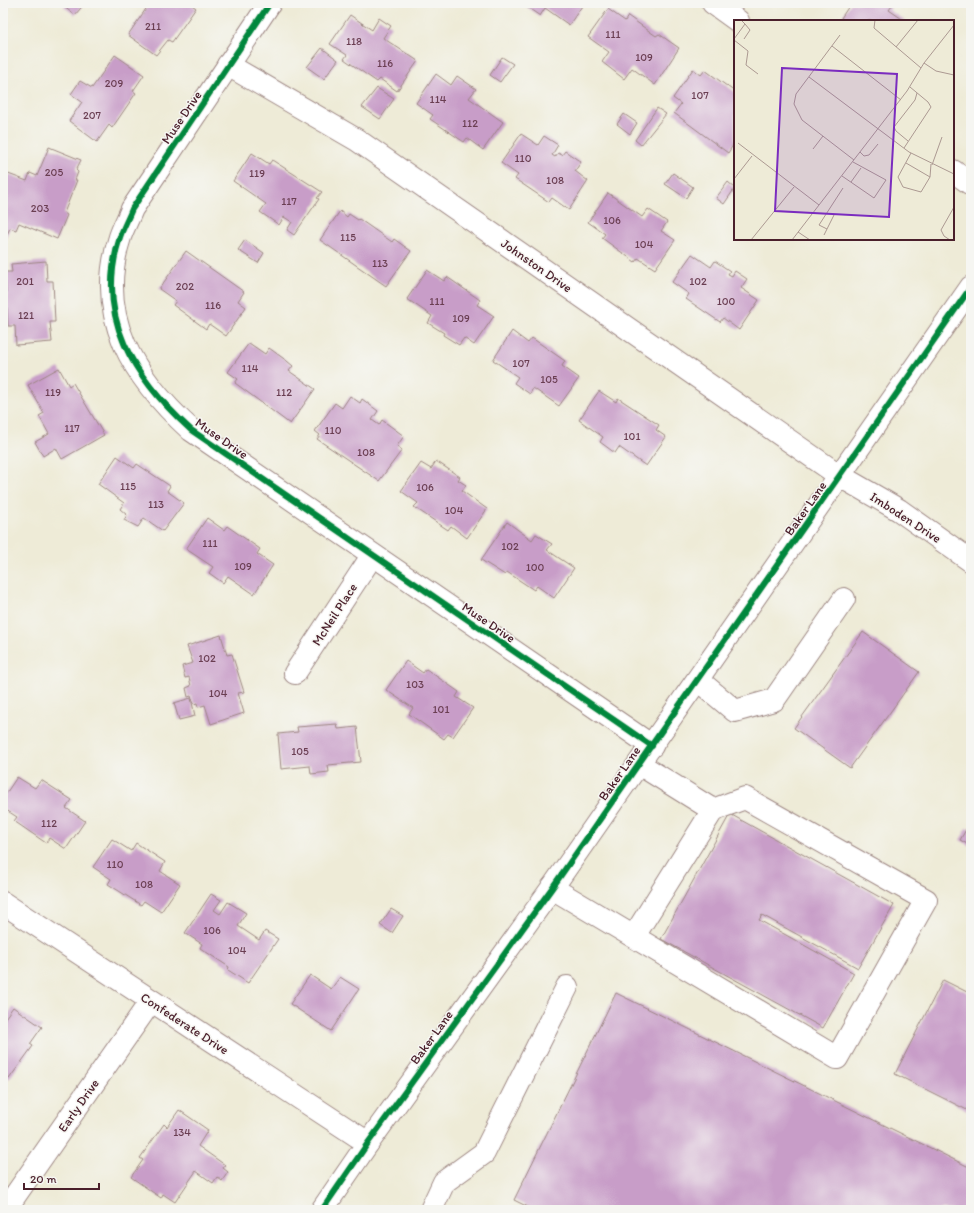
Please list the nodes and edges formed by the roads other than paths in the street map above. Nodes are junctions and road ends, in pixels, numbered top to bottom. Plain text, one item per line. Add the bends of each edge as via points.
1 (270, 3) edge
2 (712, 3) edge
3 (737, 20) edge
4 (228, 65) junction
5 (954, 172) edge
6 (971, 184) edge
7 (971, 287) edge
8 (840, 476) junction
9 (372, 556) junction
10 (971, 561) edge
11 (844, 599) dead end
12 (295, 673) dead end
13 (698, 680) junction
14 (652, 746) junction
15 (639, 764) junction
16 (713, 810) junction
17 (552, 888) junction
18 (3, 903) edge
19 (634, 936) junction
20 (567, 988) dead end
21 (151, 1001) junction
22 (368, 1143) junction
23 (5, 1210) edge
24 (322, 1210) edge
25 (430, 1210) edge

1 - 4 street, Muse Drive
2 - 3 street
4 - 8 street, Johnston Drive via 357,140
4 - 9 street, Muse Drive via 132,210 120,237 113,267 112,297 118,327 128,353 142,378 164,406 190,430
5 - 6 street
7 - 8 street, Baker Lane
8 - 10 street, Imboden Drive via 899,510
8 - 13 street, Baker Lane
9 - 12 street, McNeil Place
9 - 14 street, Muse Drive
11 - 13 street via 774,700 735,711
13 - 14 street, Baker Lane
14 - 15 street, Baker Lane
15 - 16 street
15 - 17 street, Baker Lane
16 - 19 street
16 - 19 street via 745,798 926,900 836,1058
17 - 19 street
17 - 22 street, Baker Lane
18 - 21 street, Confederate Drive
20 - 25 street via 484,1153 444,1182
21 - 22 street, Confederate Drive
21 - 23 street, Early Drive
22 - 24 street, Baker Lane

